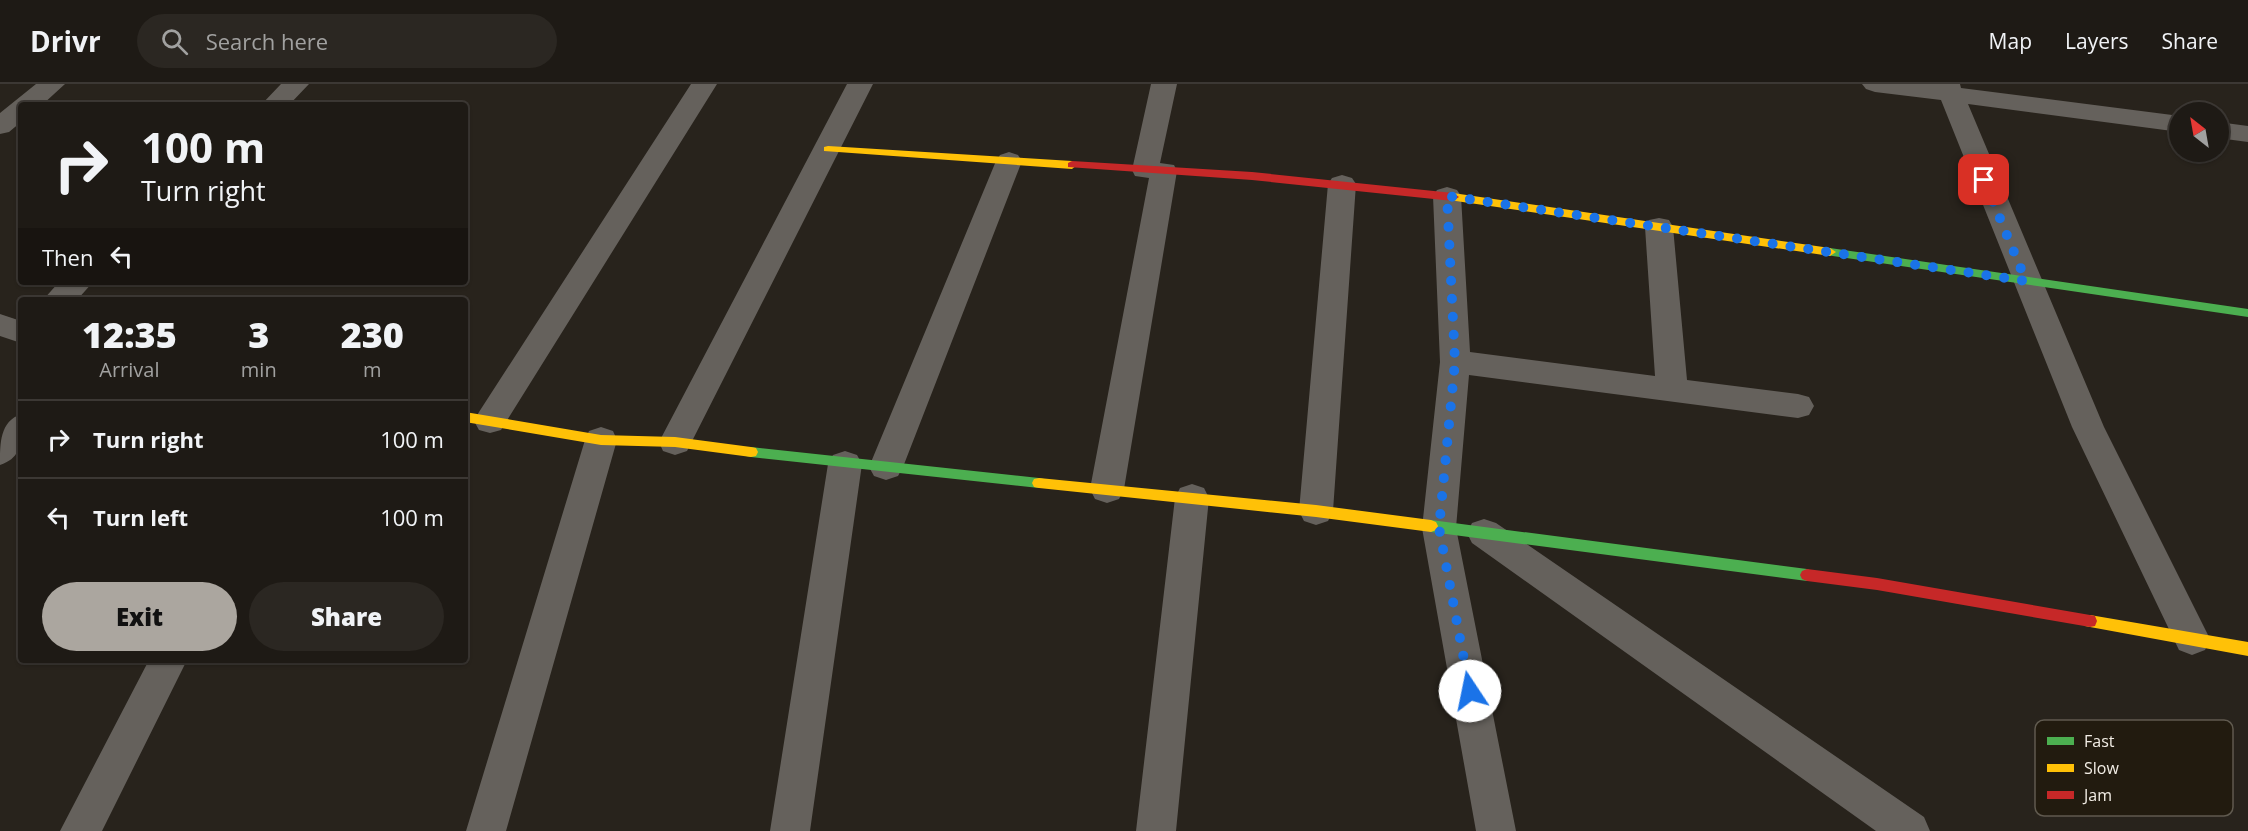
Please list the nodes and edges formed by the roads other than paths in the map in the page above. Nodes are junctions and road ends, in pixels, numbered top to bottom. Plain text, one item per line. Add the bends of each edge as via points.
1 (52, 84) edge
2 (296, 84) edge
3 (704, 84) edge
4 (860, 84) edge
5 (1164, 84) edge
6 (1875, 84) edge
7 (1948, 89) edge
8 (30, 102) edge
9 (277, 102) edge
10 (18, 111) edge
11 (2169, 122) edge
12 (0, 126) edge
13 (2229, 131) edge
14 (2248, 134) edge
15 (828, 149) junction
16 (1009, 161) junction
17 (1155, 170) junction
18 (1342, 184) junction
19 (1447, 196) junction
20 (1659, 227) junction
21 (2026, 281) junction
22 (74, 285) edge
23 (60, 297) edge
24 (2248, 313) edge
25 (0, 325) edge
26 (18, 331) edge
27 (1455, 362) junction
28 (1672, 389) junction
29 (1798, 406) dead end
30 (478, 419) edge
31 (18, 430) edge
32 (601, 440) junction
33 (675, 442) junction
34 (0, 452) edge
35 (845, 464) junction
36 (885, 466) junction
37 (1107, 489) junction
38 (1192, 498) junction
39 (1316, 511) junction
40 (1439, 528) junction
41 (1484, 533) junction
42 (2192, 639) junction
43 (2248, 649) edge
44 (166, 663) edge
45 (81, 831) edge
46 (486, 831) edge
47 (790, 831) edge
48 (1156, 831) edge
49 (1496, 831) edge
50 (1910, 831) edge

1 - 8 street
2 - 9 street
3 - 30 street
4 - 15 street
5 - 17 street
6 - 7 street
7 - 11 street
7 - 21 street
10 - 12 street
13 - 14 street
15 - 16 street
15 - 33 street
16 - 17 street
16 - 36 street
17 - 18 street
17 - 37 street
18 - 19 street
18 - 39 street
19 - 20 street
19 - 27 street
20 - 21 street
20 - 28 street
21 - 24 street
21 - 42 street via 2088,427
22 - 23 street
25 - 26 street
27 - 28 street
27 - 40 street
28 - 29 street
30 - 32 street
31 - 34 street
32 - 33 street
32 - 46 street
33 - 35 street
35 - 36 street
35 - 47 street
36 - 37 street
37 - 38 street
38 - 39 street
38 - 48 street
39 - 40 street
40 - 41 street
40 - 49 street
41 - 42 street via 1877,584
41 - 50 street
42 - 43 street
44 - 45 street

